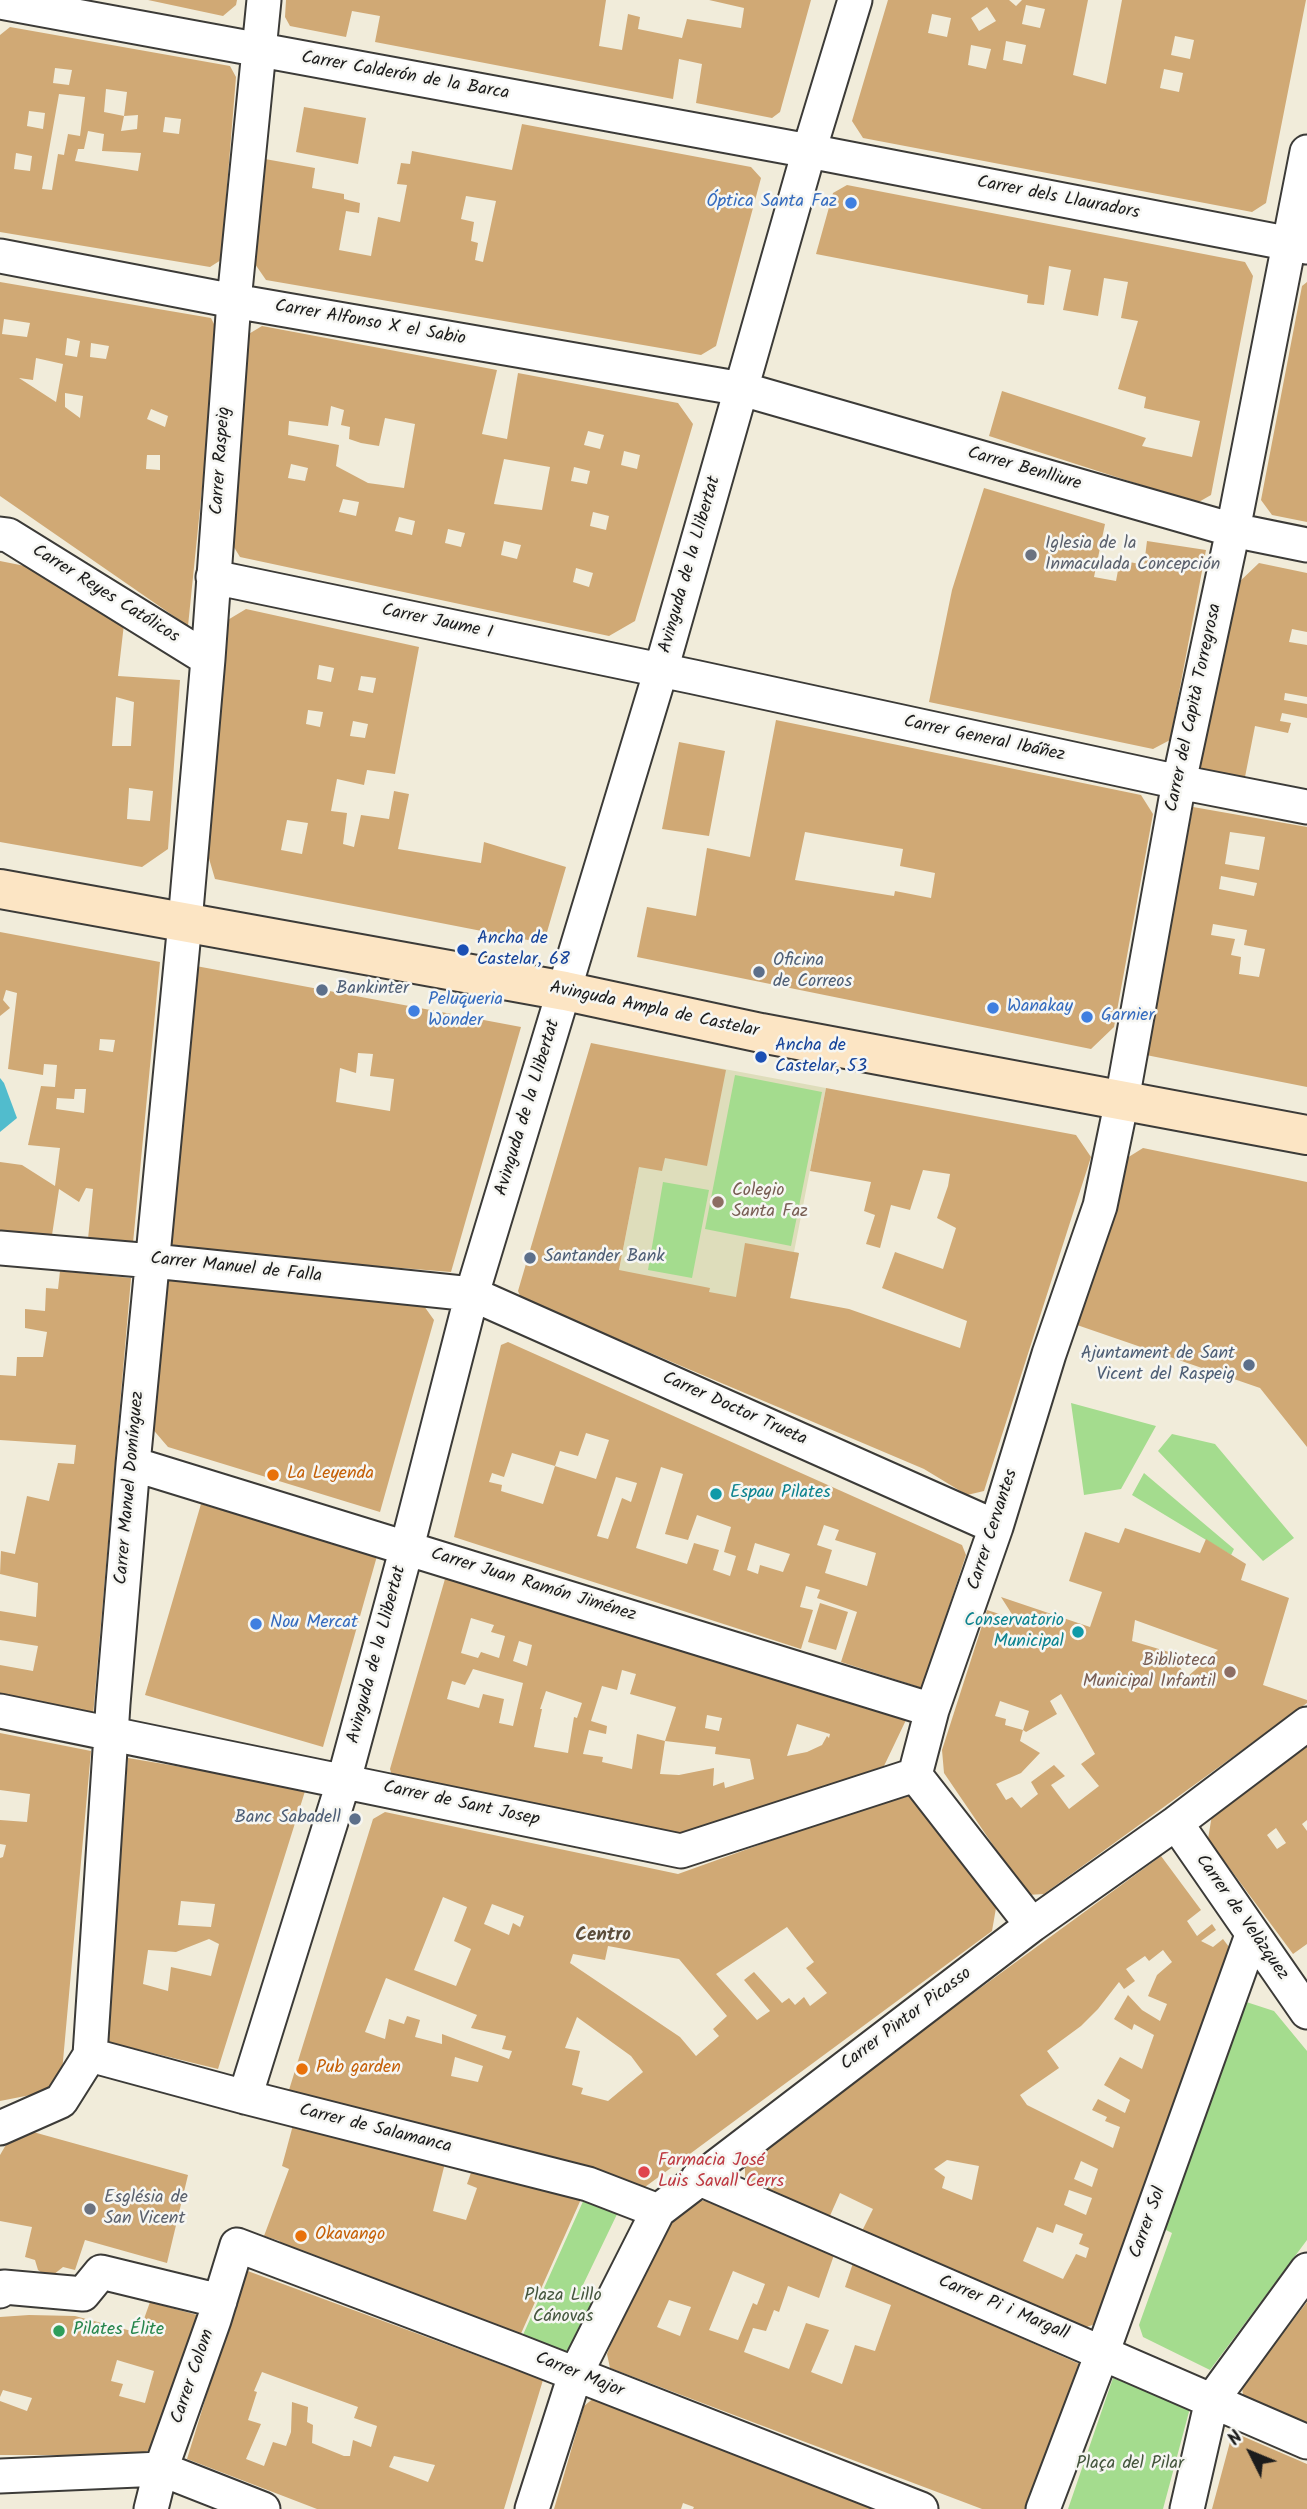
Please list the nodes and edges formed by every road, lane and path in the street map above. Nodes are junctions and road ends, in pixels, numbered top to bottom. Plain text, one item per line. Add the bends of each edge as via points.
1 (264, 0) edge
2 (855, 0) edge
3 (0, 2) edge
4 (259, 50) junction
5 (809, 151) junction
6 (1307, 152) edge
7 (1298, 246) edge
8 (0, 256) edge
9 (234, 301) junction
10 (742, 389) junction
11 (1233, 530) junction
12 (0, 534) edge
13 (1307, 545) edge
14 (213, 577) junction
15 (208, 659) junction
16 (661, 670) junction
17 (1179, 782) junction
18 (1307, 807) edge
19 (0, 889) edge
20 (185, 922) junction
21 (565, 991) junction
22 (1122, 1100) junction
23 (1307, 1135) edge
24 (0, 1248) edge
25 (153, 1261) junction
26 (472, 1294) junction
27 (133, 1464) junction
28 (996, 1527) junction
29 (407, 1547) junction
30 (932, 1710) junction
31 (0, 1711) edge
32 (1307, 1724) edge
33 (111, 1733) junction
34 (915, 1775) junction
35 (344, 1780) junction
36 (1176, 1823) junction
37 (1032, 1925) junction
38 (1252, 1935) junction
39 (1307, 2012) edge
40 (90, 2055) junction
41 (245, 2097) junction
42 (0, 2127) edge
43 (698, 2178) junction
44 (658, 2211) junction
45 (237, 2245) joint
46 (1307, 2270) edge
47 (0, 2291) edge
48 (220, 2301) junction
49 (1103, 2351) junction
50 (575, 2375) junction
51 (1212, 2400) junction
52 (1307, 2442) edge
53 (161, 2469) junction
54 (0, 2476) edge
55 (151, 2509) edge
56 (263, 2509) edge
57 (532, 2509) edge
58 (920, 2509) edge
59 (1043, 2509) edge
60 (1187, 2509) edge

1 - 4 street, Carrer Raspeig
2 - 5 street, Avinguda de la Llibertat
3 - 4 street, Carrer Calderón de la Barca
4 - 5 street, Carrer Calderón de la Barca
4 - 9 street, Carrer Raspeig
5 - 7 street, Carrer dels Llauradors
5 - 10 street, Avinguda de la Llibertat
6 - 7 street, Carrer del Capità Torregrosa
7 - 11 street, Carrer del Capità Torregrosa
8 - 9 street, Carrer Alfonso X el Sabio
9 - 10 street, Carrer Alfonso X el Sabio
9 - 14 street, Carrer Raspeig
10 - 11 street, Carrer Benlliure
10 - 16 street, Avinguda de la Llibertat
11 - 13 street, Carrer Benlliure
11 - 17 street, Carrer del Capità Torregrosa
12 - 15 street, Carrer Reyes Católicos
14 - 15 street, Carrer Raspeig
14 - 16 street, Carrer Jaume I
15 - 20 street, Carrer Raspeig
16 - 17 street, Carrer General Ibáñez
16 - 21 street, Avinguda de la Llibertat
17 - 18 street, Carrer General Ibáñez
17 - 22 street, Carrer del Capità Torregrosa
19 - 20 main road, Avinguda Ampla de Castelar
20 - 21 main road, Avinguda Ampla de Castelar
20 - 25 street, Carrer Manuel Domínguez
21 - 22 main road, Avinguda Ampla de Castelar via 761,1033
21 - 26 street, Avinguda de la Llibertat
22 - 23 main road, Avinguda Ampla de Castelar
22 - 28 street, Carrer Cervantes via 1100,1206
24 - 25 street, Carrer Manuel de Falla
25 - 26 street, Carrer Manuel de Falla
25 - 27 street, Carrer Manuel Domínguez
26 - 28 street, Carrer Doctor Trueta
26 - 29 street, Avinguda de la Llibertat
27 - 29 street, Carrer Juan Ramón Jiménez
27 - 33 street, Carrer Manuel Domínguez
28 - 30 street, Carrer Cervantes
29 - 30 street, Carrer Juan Ramón Jiménez
29 - 35 street, Avinguda de la Llibertat
30 - 34 street, Carrer Cervantes
31 - 33 street, Carrer de Sant Josep
32 - 36 street, Carrer Pintor Picasso
33 - 35 street, Carrer de Sant Josep
33 - 40 street, Carrer Manuel Domínguez
34 - 35 street, Carrer de Sant Josep via 681,1851
34 - 37 street
35 - 41 street, Avinguda de la Llibertat
36 - 37 street, Carrer Pintor Picasso
36 - 38 street, Carrer de Velàzquez
37 - 43 street, Carrer Pintor Picasso
38 - 39 street, Carrer de Velàzquez
38 - 49 street, Carrer Sol
40 - 41 street, Carrer de Salamanca
40 - 42 street via 61,2101
41 - 44 street, Carrer de Salamanca via 588,2184
43 - 44 street, Carrer Pintor Picasso
43 - 49 street, Carrer Pi i Margall
44 - 50 street, Carrer Pintor Picasso
45 - 48 street, Carrer Colom
45 - 50 street, Carrer Major
46 - 51 street
47 - 48 street via 4,2287 83,2294 101,2272
48 - 53 street, Carrer Colom
49 - 51 street, Carrer Pi i Margall
49 - 59 street, Carrer Sol
50 - 57 street, Carrer Pintor Picasso
50 - 58 street, Carrer Major
51 - 52 street, Carrer Pi i Margall
51 - 60 street
53 - 54 street
53 - 55 street, Carrer Colom
53 - 56 street

